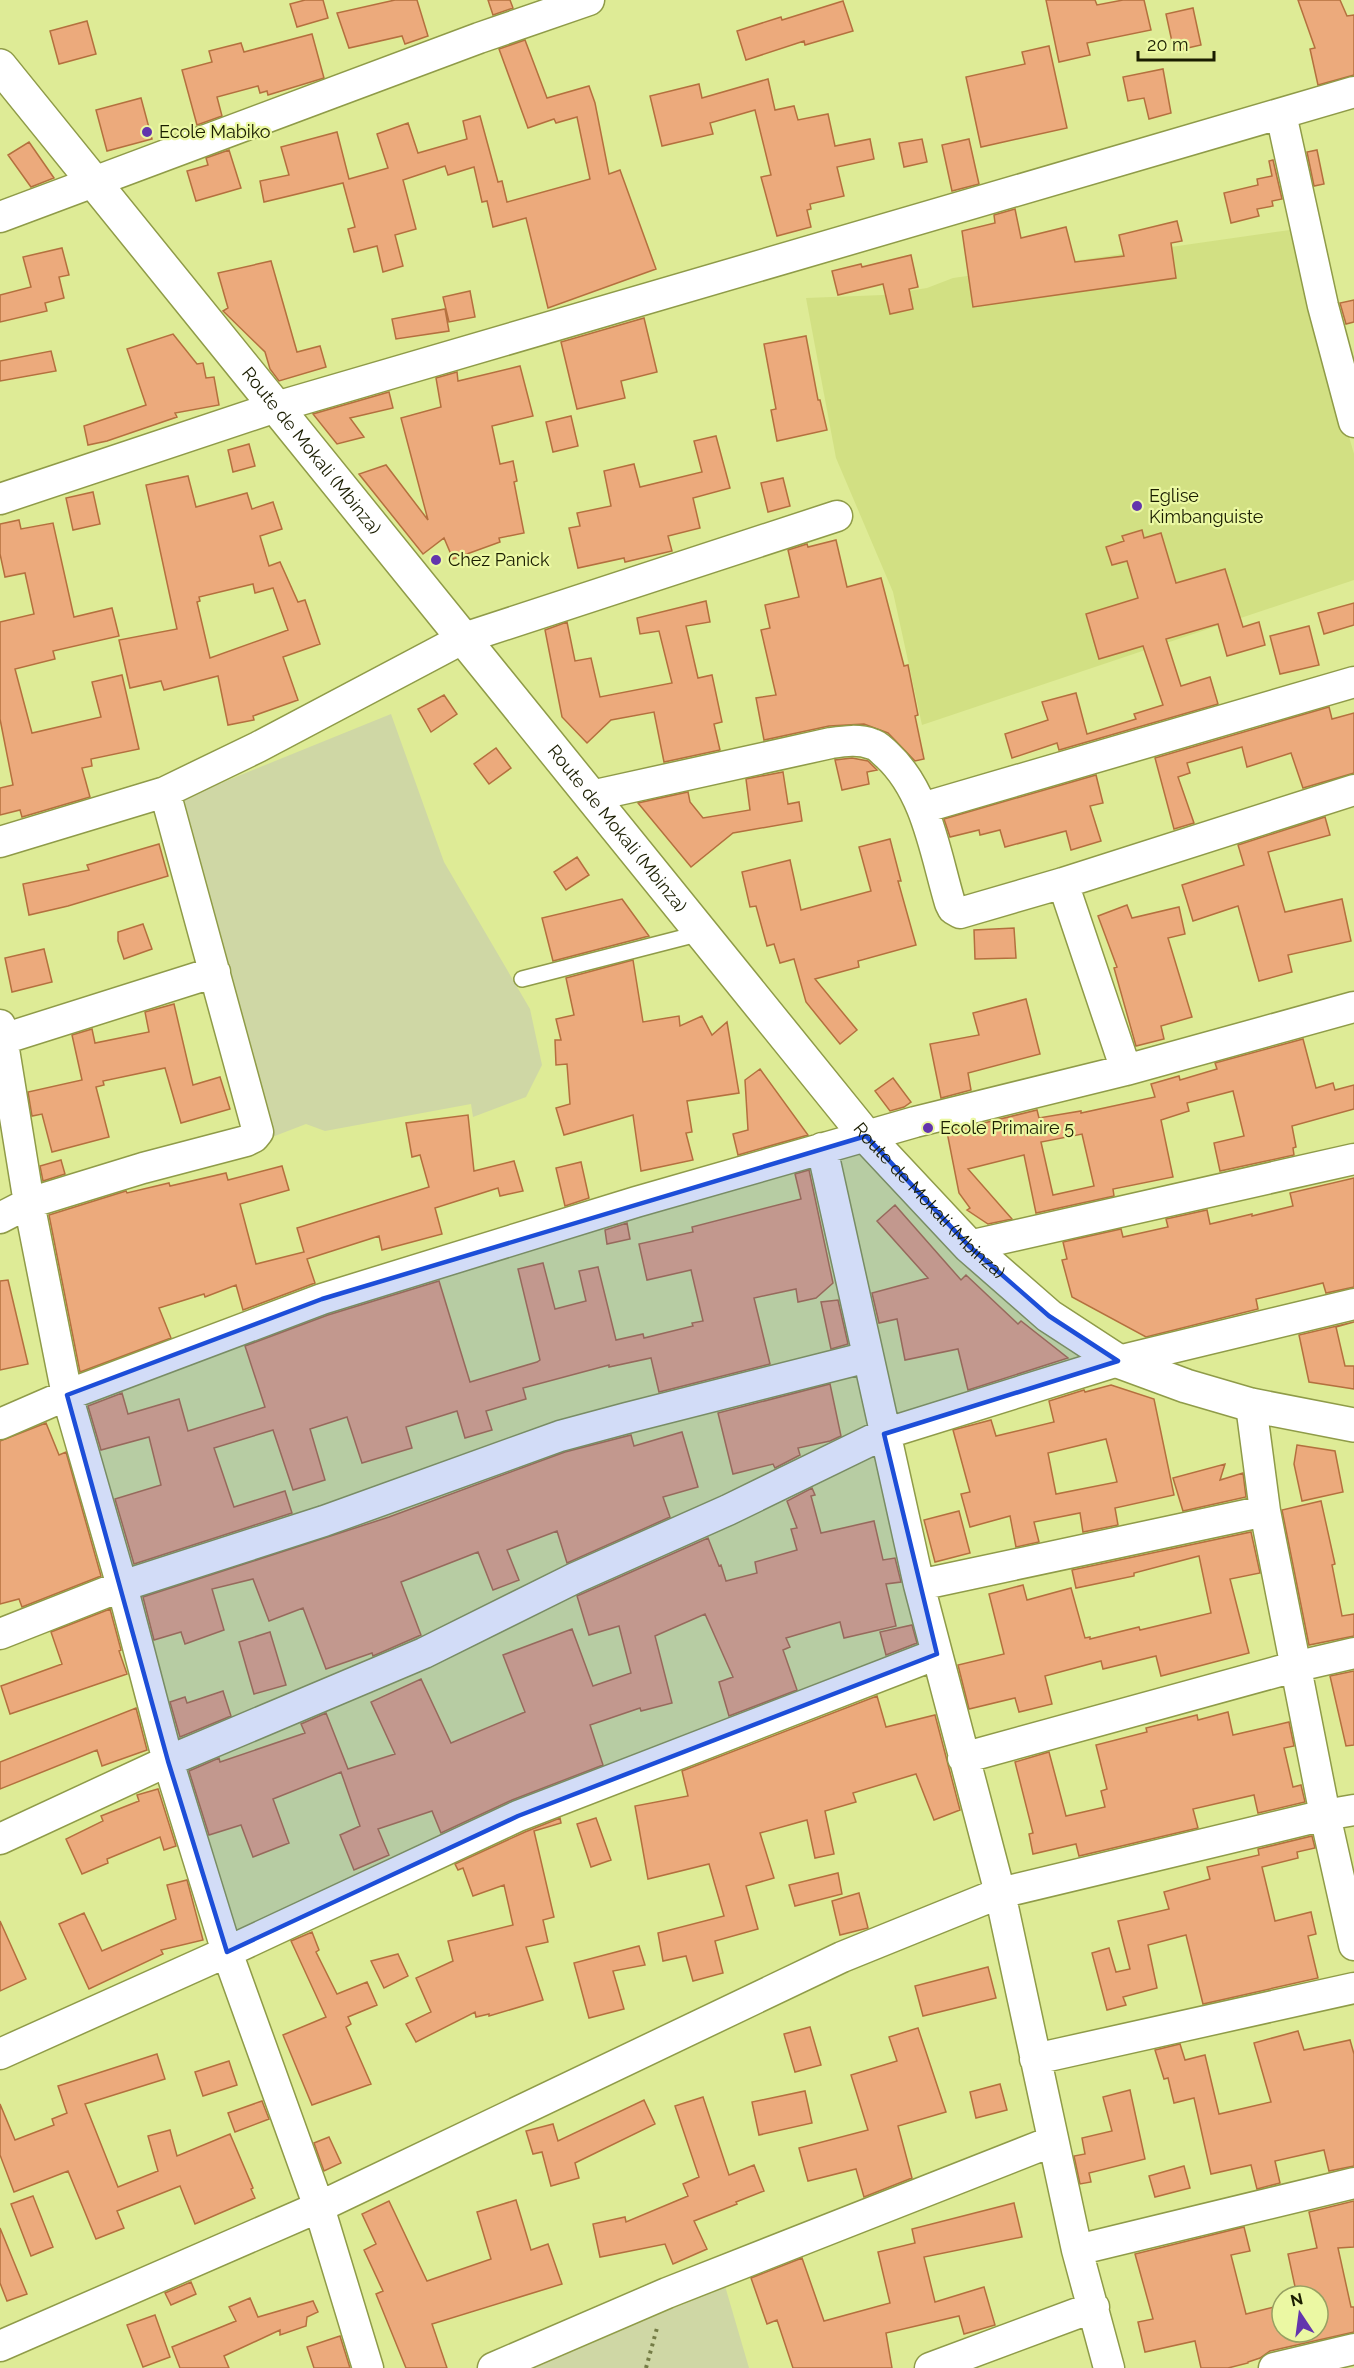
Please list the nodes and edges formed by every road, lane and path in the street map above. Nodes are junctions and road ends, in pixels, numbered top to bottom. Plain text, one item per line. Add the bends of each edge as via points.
1 (589, 0) edge
2 (0, 66) edge
3 (1354, 93) edge
4 (1281, 114) junction
5 (95, 181) junction
6 (0, 217) edge
7 (276, 407) junction
8 (1354, 422) edge
9 (0, 499) edge
10 (837, 516) dead end
11 (464, 638) junction
12 (1354, 682) edge
13 (1354, 790) edge
14 (165, 792) junction
15 (591, 796) junction
16 (922, 808) junction
17 (0, 842) edge
18 (1063, 883) junction
19 (701, 933) junction
20 (215, 972) junction
21 (522, 979) dead end
22 (1354, 1007) edge
23 (1, 1035) edge
24 (1126, 1070) junction
25 (866, 1136) junction
26 (822, 1148) junction
27 (1354, 1159) edge
28 (29, 1203) junction
29 (0, 1218) edge
30 (969, 1245) junction
31 (1354, 1304) edge
32 (868, 1358) junction
33 (1118, 1361) junction
34 (67, 1395) junction
35 (1251, 1405) junction
36 (0, 1424) edge
37 (1354, 1425) edge
38 (884, 1434) junction
39 (1265, 1511) junction
40 (919, 1585) junction
41 (122, 1586) junction
42 (0, 1634) edge
43 (1354, 1653) edge
44 (937, 1654) junction
45 (1294, 1667) junction
46 (963, 1758) junction
47 (168, 1761) junction
48 (1354, 1810) edge
49 (1325, 1815) junction
50 (0, 1839) edge
51 (1000, 1893) junction
52 (1354, 1945) edge
53 (227, 1952) junction
54 (1354, 1988) edge
55 (0, 2054) edge
56 (1035, 2059) junction
57 (1053, 2140) junction
58 (1354, 2183) edge
59 (319, 2206) junction
60 (1077, 2250) junction
61 (1094, 2307) junction
62 (0, 2346) edge
63 (1354, 2349) edge
64 (368, 2368) edge
65 (493, 2368) edge
66 (930, 2368) edge
67 (1109, 2368) edge
68 (1274, 2368) edge

1 - 5 street
2 - 5 street, Route de Mokali (Mbinza)
3 - 4 street
4 - 7 street
4 - 8 street via 1323,306
5 - 6 street
5 - 7 street, Route de Mokali (Mbinza)
7 - 9 street
7 - 11 street, Route de Mokali (Mbinza)
10 - 11 street
11 - 14 street
11 - 15 street, Route de Mokali (Mbinza)
12 - 16 street
13 - 18 street
14 - 17 street
14 - 20 street
15 - 16 street via 856,740 875,744 892,760
15 - 19 street, Route de Mokali (Mbinza)
16 - 18 street via 953,909 960,913
18 - 24 street
19 - 21 lane
19 - 25 street, Route de Mokali (Mbinza)
20 - 23 street
20 - 28 street via 258,1132 254,1137
22 - 24 street
23 - 28 street
24 - 25 street
25 - 26 street
25 - 30 street, Route de Mokali (Mbinza)
26 - 32 street
26 - 34 street via 322,1299
27 - 30 street
28 - 29 street
28 - 34 street
30 - 33 street, Route de Mokali (Mbinza) via 1049,1316
31 - 33 street
32 - 38 street
32 - 41 street via 561,1436 324,1521
33 - 35 street, Route de Mokali (Mbinza)
33 - 38 street
34 - 36 street
34 - 41 street
35 - 37 street, Route de Mokali (Mbinza)
35 - 39 street
38 - 40 street
38 - 47 street via 424,1653
39 - 40 street
39 - 45 street
40 - 44 street
41 - 42 street
41 - 47 street
43 - 45 street
44 - 46 street
44 - 53 street via 518,1816
45 - 46 street
45 - 49 street
46 - 51 street
47 - 50 street
47 - 53 street
48 - 49 street
49 - 51 street
49 - 52 street
51 - 56 street
51 - 59 street via 842,1957
53 - 55 street
53 - 59 street
54 - 56 street
56 - 57 street
57 - 60 street
57 - 65 street via 667,2293
58 - 60 street
59 - 62 street
59 - 64 street
60 - 61 street
61 - 66 street
61 - 67 street
63 - 68 street

